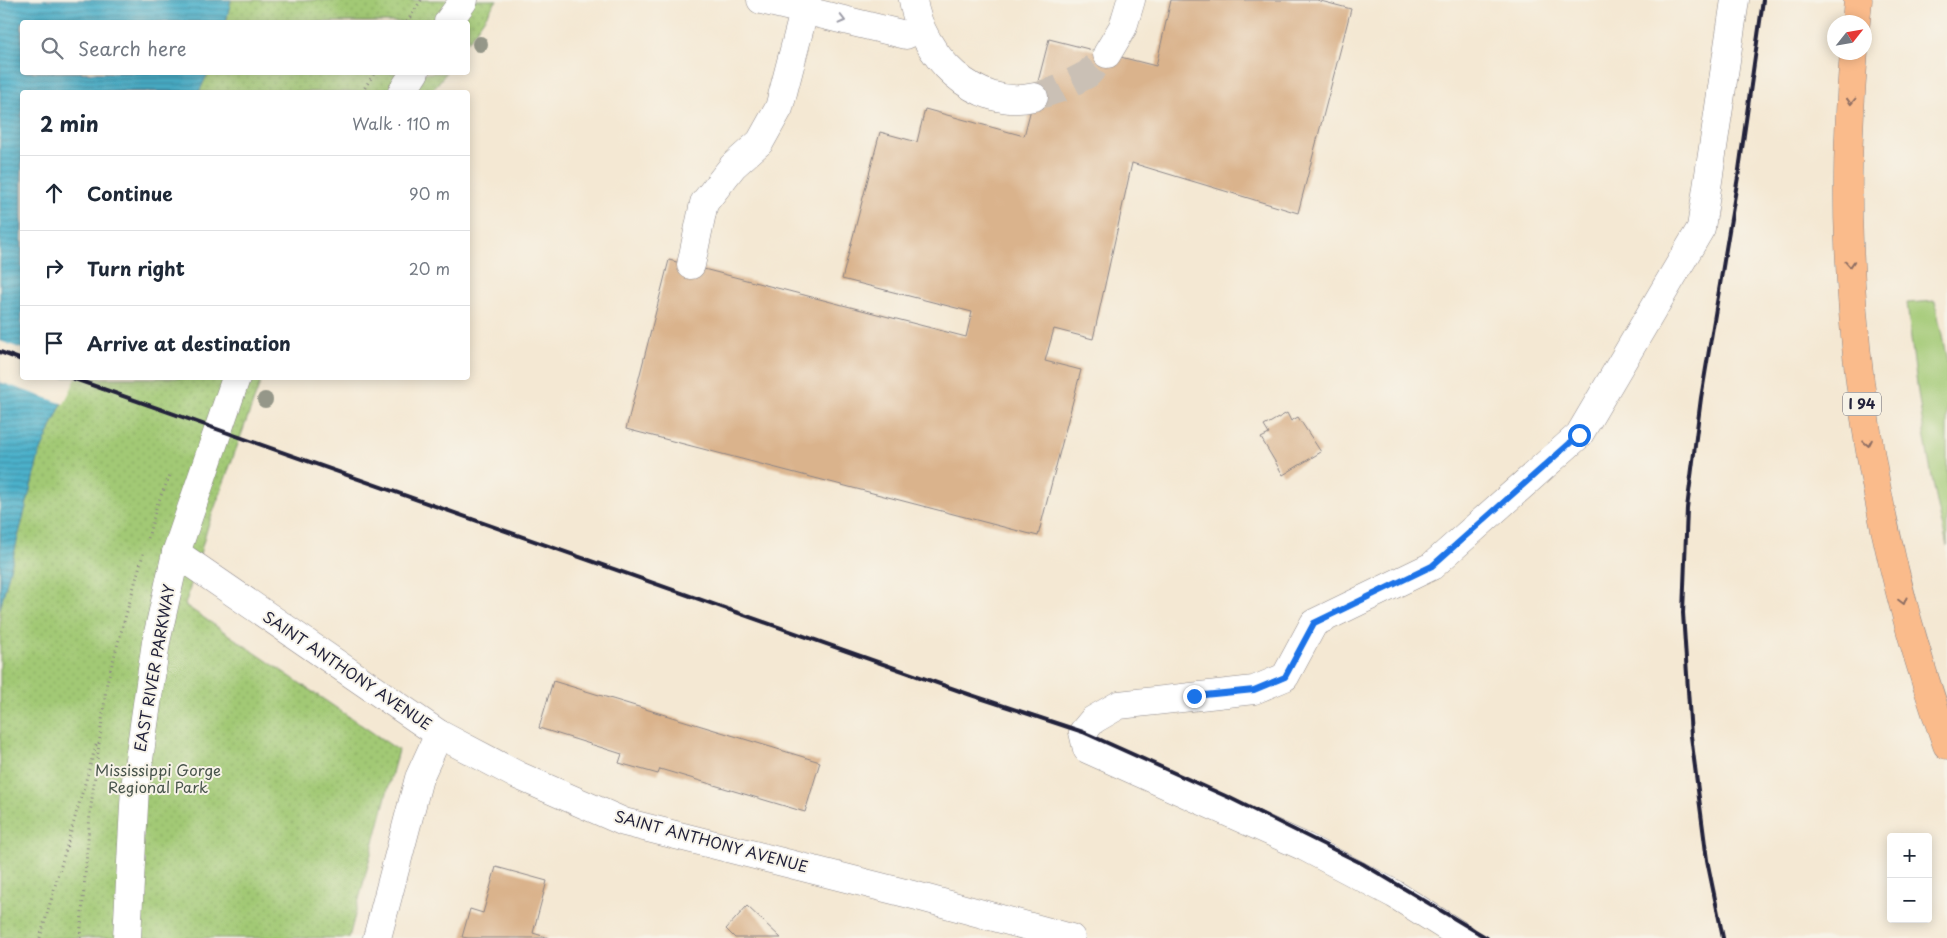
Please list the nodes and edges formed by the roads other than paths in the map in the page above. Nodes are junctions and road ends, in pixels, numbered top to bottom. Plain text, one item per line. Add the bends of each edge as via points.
1 (464, 0) edge
2 (761, 0) edge
3 (913, 0) edge
4 (1131, 0) edge
5 (1736, 0) edge
6 (1858, 0) edge
7 (805, 5) edge
8 (1857, 15) edge
9 (449, 20) edge
10 (919, 28) junction
11 (1108, 54) tunnel mouth
12 (1854, 60) edge
13 (413, 75) edge
14 (403, 90) edge
15 (1034, 97) tunnel mouth
16 (690, 265) dead end
17 (235, 380) edge
18 (176, 554) junction
19 (439, 734) junction
20 (1947, 745) edge
21 (127, 938) edge
22 (377, 938) edge
23 (1071, 938) edge
24 (1464, 938) edge

1 - 9 street
2 - 7 street
3 - 10 street
4 - 11 street via 1123,27
5 - 24 street via 1701,228 1579,435 1432,566 1314,623 1285,677 1254,690 1119,705 1093,720 1083,732 1087,749 1305,847 1394,894
6 - 8 highway
7 -> 10 street via 906,35
7 - 16 street via 779,108 760,142 734,166 704,203
10 - 15 street via 934,53 978,91 1007,98
12 -> 20 highway, I 94 via 1849,141 1849,242 1865,423 1891,558 1925,683
13 - 14 street
17 - 18 street, EAST RIVER PARKWAY
18 - 19 street, SAINT ANTHONY AVENUE
18 - 21 street, EAST RIVER PARKWAY via 156,642 136,787
19 - 22 street via 419,778
19 - 23 street, SAINT ANTHONY AVENUE via 517,775 624,822

